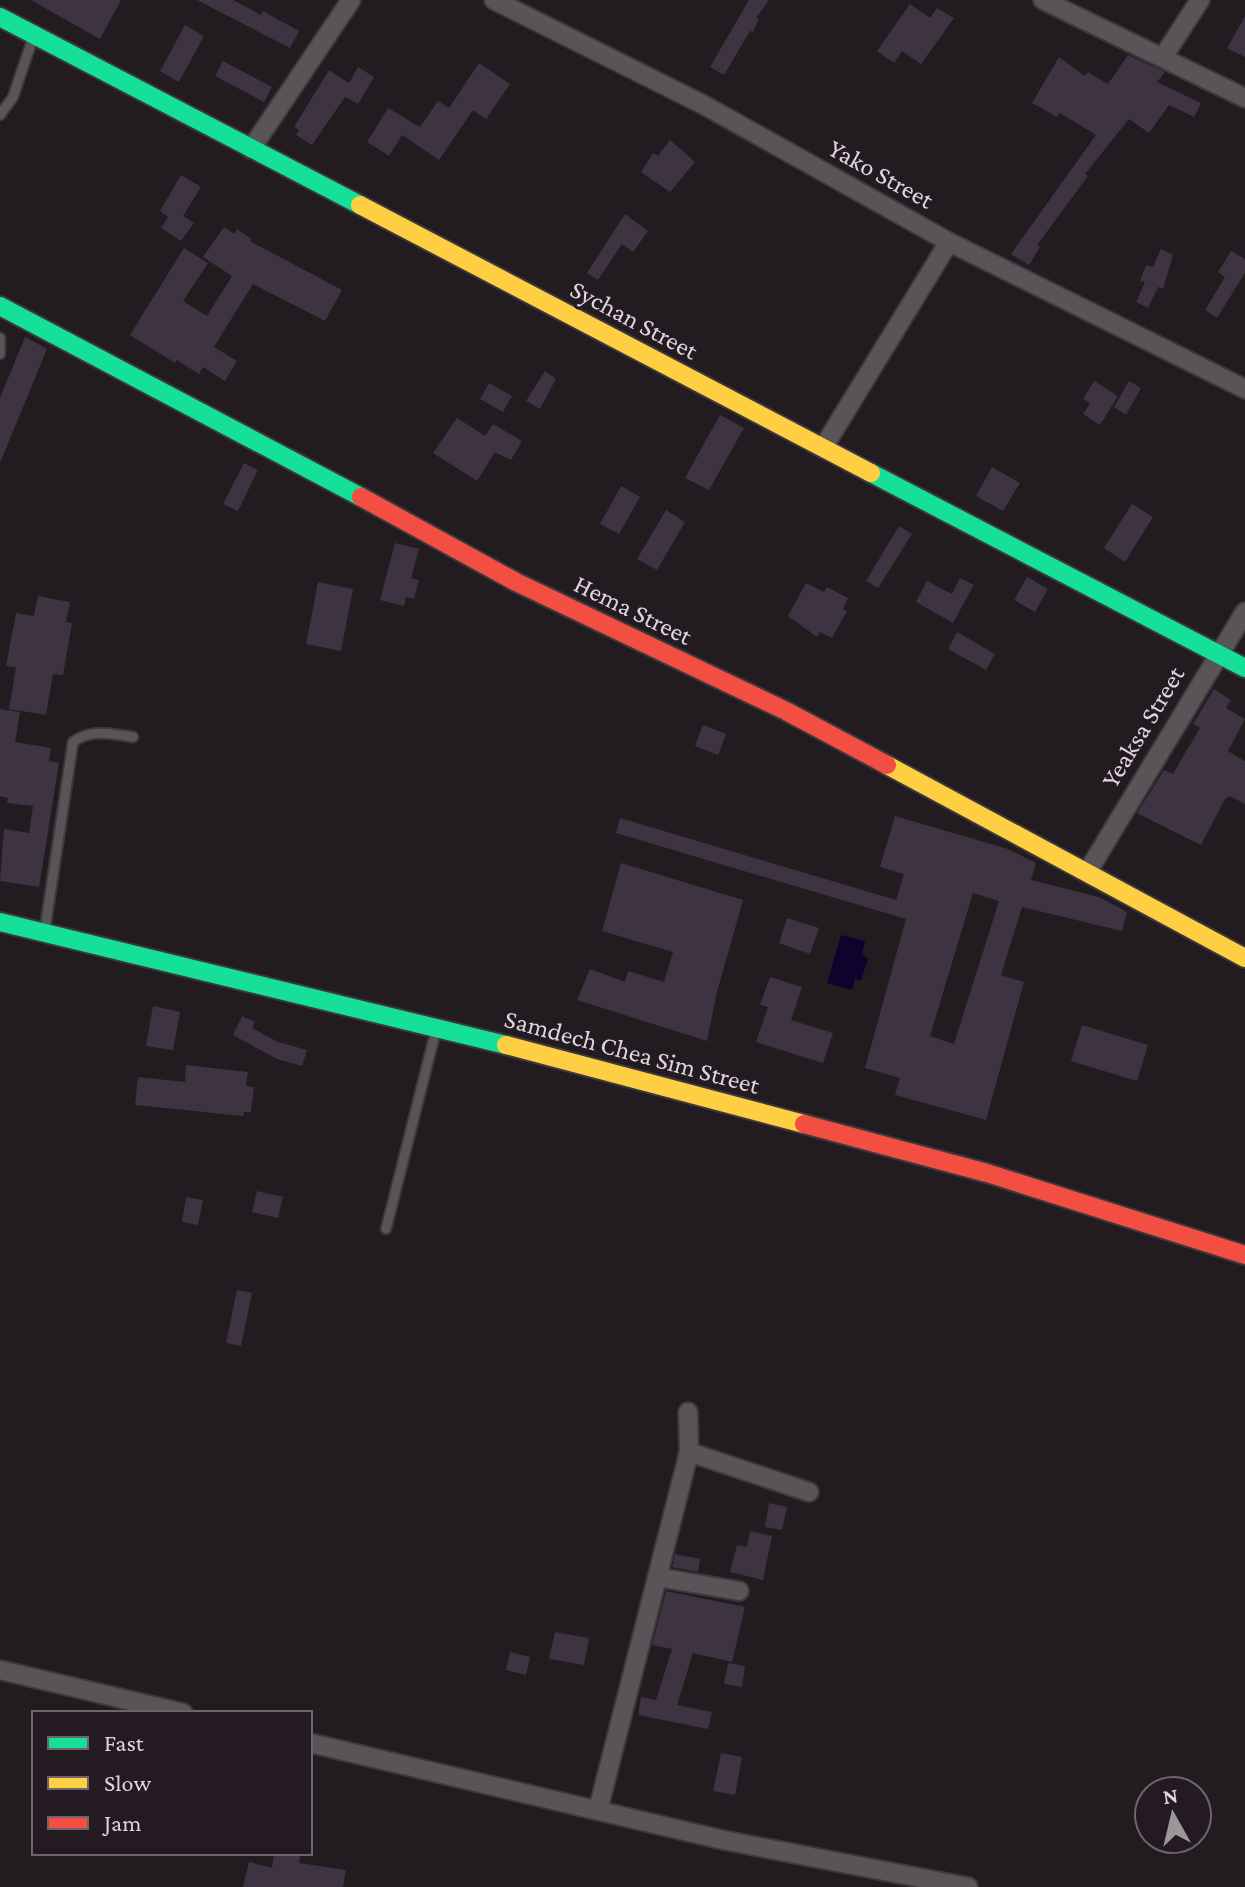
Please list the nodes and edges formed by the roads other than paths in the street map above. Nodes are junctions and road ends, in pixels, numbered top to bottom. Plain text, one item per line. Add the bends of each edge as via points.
1 (351, 0) edge
2 (494, 0) edge
3 (1043, 0) edge
4 (1200, 0) edge
5 (0, 17) edge
6 (34, 35) junction
7 (1163, 57) junction
8 (1245, 98) edge
9 (0, 115) edge
10 (251, 149) junction
11 (949, 242) junction
12 (1, 311) edge
13 (0, 338) edge
14 (0, 354) edge
15 (1245, 389) edge
16 (823, 448) junction
17 (1245, 612) edge
18 (1218, 654) junction
19 (1245, 668) edge
20 (133, 737) dead end
21 (1088, 871) junction
22 (2, 926) edge
23 (45, 933) junction
24 (1245, 958) edge
25 (437, 1027) junction
26 (386, 1229) dead end
27 (1245, 1255) edge
28 (688, 1412) dead end
29 (689, 1452) junction
30 (809, 1492) dead end
31 (657, 1577) junction
32 (739, 1591) dead end
33 (0, 1670) edge
34 (174, 1711) edge
35 (312, 1743) edge
36 (598, 1810) junction
37 (968, 1887) edge

1 - 10 street
2 - 11 street, Yako Street via 704,105
3 - 7 street
4 - 7 street
5 - 6 street, Sychan Street
6 - 9 lane via 13,97
6 - 10 street, Sychan Street
7 - 8 street
10 - 16 street, Sychan Street
11 - 15 street, Yako Street
11 - 16 street
12 - 21 street, Hema Street via 253,438 516,582 786,711
13 - 14 lane
16 - 18 street, Sychan Street
17 - 18 street, Yeaksa Street
18 - 19 street, Sychan Street
18 - 21 street, Yeaksa Street
20 - 23 lane via 97,732 73,742
21 - 24 street, Hema Street
22 - 23 street, Samdech Chea Sim Street
23 - 25 street, Samdech Chea Sim Street
25 - 26 lane
25 - 27 street, Samdech Chea Sim Street via 987,1173
28 - 29 street
29 - 30 street
29 - 31 street
31 - 32 street
31 - 36 street
33 - 34 street
35 - 36 street
36 - 37 street

